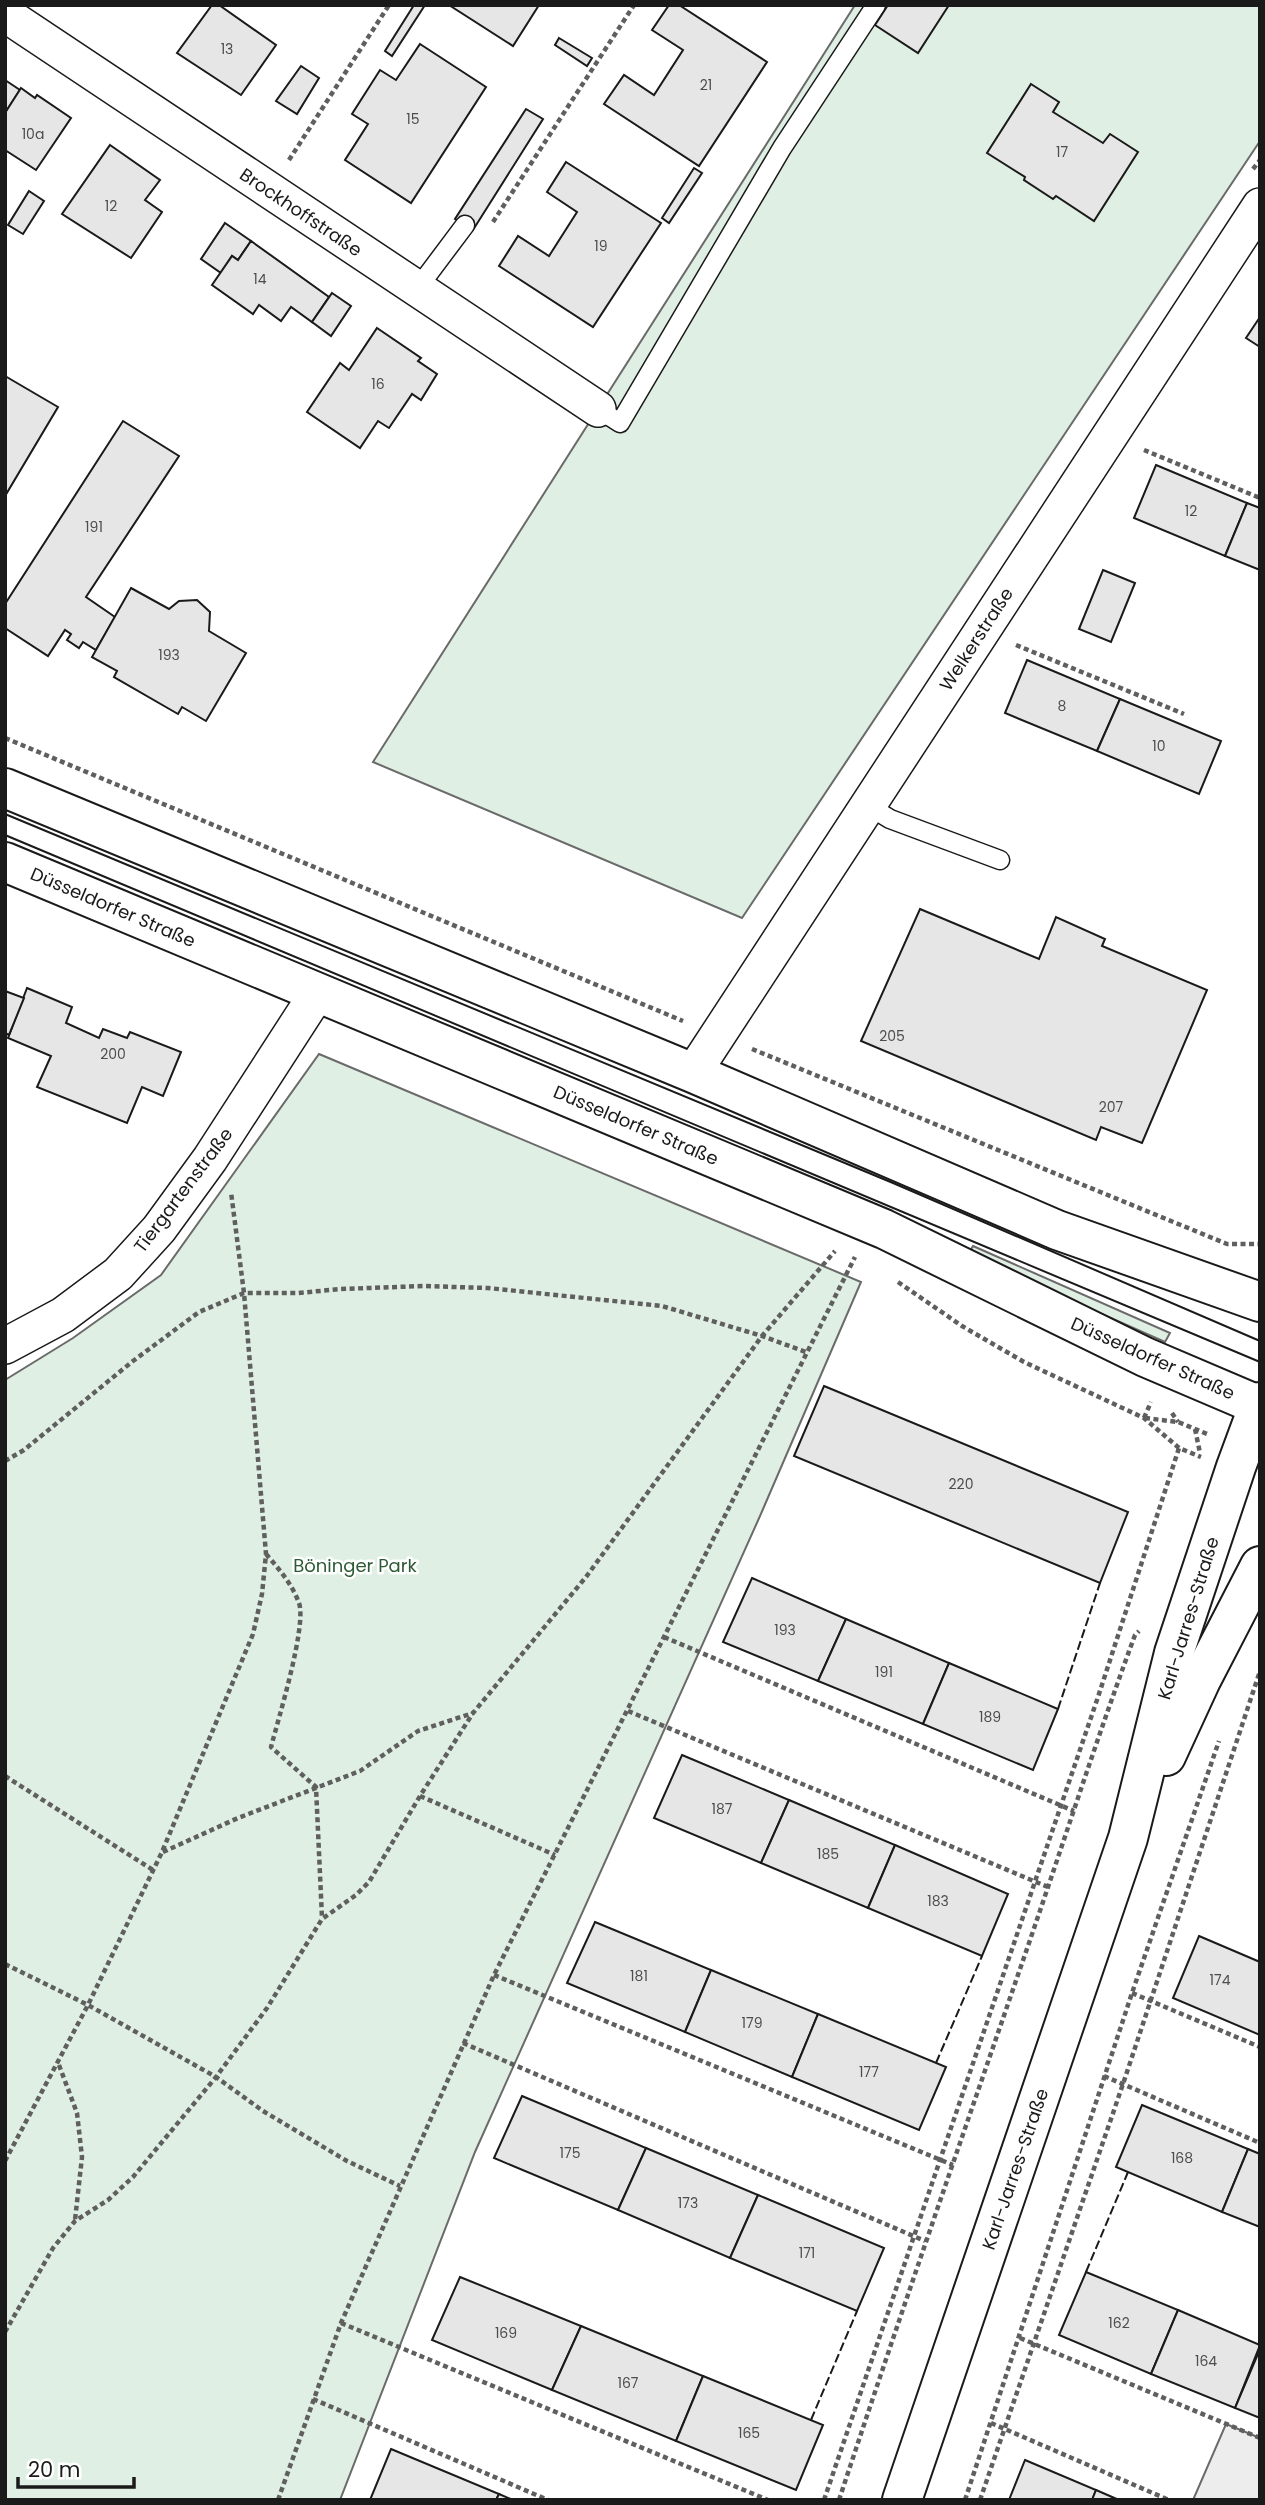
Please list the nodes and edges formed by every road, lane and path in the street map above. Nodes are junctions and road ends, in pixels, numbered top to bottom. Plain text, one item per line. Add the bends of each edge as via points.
1 (389, 5) edge
2 (634, 5) edge
3 (876, 5) edge
4 (5, 14) edge
5 (288, 160) dead end
6 (1260, 206) edge
7 (465, 225) dead end
8 (490, 228) dead end
9 (417, 289) junction
10 (598, 409) joint
11 (1134, 446) dead end
12 (1260, 498) edge
13 (1006, 641) dead end
14 (1184, 714) dead end
15 (5, 738) edge
16 (5, 788) edge
17 (867, 805) junction
18 (1000, 860) dead end
19 (5, 862) edge
20 (317, 992) junction
21 (717, 1035) junction
22 (693, 1073) junction
23 (210, 1159) junction
24 (1260, 1244) edge
25 (838, 1247) dead end
26 (857, 1253) dead end
27 (888, 1275) dead end
28 (244, 1293) junction
29 (1260, 1302) edge
30 (762, 1336) junction
31 (5, 1346) edge
32 (806, 1352) junction
33 (1259, 1405) edge
34 (1144, 1418) junction
35 (1195, 1429) junction
36 (1242, 1448) junction
37 (5, 1461) edge
38 (1200, 1467) dead end
39 (266, 1554) junction
40 (1260, 1566) edge
41 (1143, 1627) dead end
42 (664, 1637) junction
43 (1260, 1671) edge
44 (628, 1711) junction
45 (473, 1713) junction
46 (1222, 1732) dead end
47 (5, 1776) edge
48 (316, 1787) junction
49 (420, 1796) junction
50 (1061, 1805) junction
51 (1074, 1811) junction
52 (1128, 1838) junction
53 (162, 1852) junction
54 (555, 1856) junction
55 (153, 1870) junction
56 (1035, 1883) junction
57 (1048, 1887) junction
58 (322, 1919) junction
59 (5, 1964) edge
60 (494, 1975) junction
61 (1132, 1993) junction
62 (1151, 2001) junction
63 (88, 2006) junction
64 (463, 2043) junction
65 (1260, 2047) edge
66 (58, 2064) junction
67 (1104, 2076) junction
68 (216, 2077) junction
69 (1123, 2084) junction
70 (1260, 2143) edge
71 (5, 2161) edge
72 (940, 2161) junction
73 (953, 2165) junction
74 (400, 2186) junction
75 (75, 2221) junction
76 (914, 2235) junction
77 (925, 2241) junction
78 (341, 2323) junction
79 (5, 2332) edge
80 (1020, 2337) junction
81 (1035, 2343) junction
82 (313, 2399) junction
83 (991, 2423) junction
84 (1005, 2428) junction
85 (1260, 2438) edge
86 (278, 2500) edge
87 (548, 2500) edge
88 (768, 2500) edge
89 (824, 2500) edge
90 (839, 2500) edge
91 (902, 2500) edge
92 (965, 2500) edge
93 (980, 2500) edge
94 (1169, 2500) edge

1 - 5 path
2 - 8 path
3 - 10 lane via 782,148 620,424
4 - 9 street, Brockhoffstraße
6 - 17 street, Welkerstraße
7 - 9 lane
9 - 10 street, Brockhoffstraße
11 - 12 path
13 - 14 path
15 - 21 path
16 - 22 main road
17 - 18 lane via 890,819
17 - 21 street, Welkerstraße
19 - 20 main road, Düsseldorfer Straße
20 - 23 street, Tiergartenstraße
20 - 33 main road, Düsseldorfer Straße via 884,1229 1145,1357
21 - 22 street, Welkerstraße
21 - 24 path via 1227,1244
22 - 29 main road via 1057,1230
23 - 28 path via 230,1183
23 - 31 street, Tiergartenstraße via 159,1229 118,1274 63,1315
25 - 30 path
26 - 32 path
27 - 34 path via 1024,1362
28 - 30 path via 488,1288 663,1306
28 - 37 path via 199,1312
28 - 39 path
30 - 32 path
30 - 45 path via 586,1577
32 - 42 path
33 - 36 main road, Karl-Jarres-Straße
34 - 35 path
34 - 50 path via 1179,1448
35 - 36 path
35 - 38 path
36 - 52 main road, Karl-Jarres-Straße via 1174,1653
39 - 48 path via 286,1577 300,1606 298,1643 271,1747
39 - 53 path via 253,1634
40 - 52 main road, Karl-Jarres-Straße
41 - 51 path via 1135,1634
42 - 44 path
42 - 50 path
43 - 62 path
44 - 54 path
44 - 56 path
45 - 48 path via 418,1731 360,1771
45 - 49 path
46 - 61 path
47 - 55 path
48 - 53 path
48 - 58 path
49 - 54 path
49 - 58 path via 369,1882
50 - 51 path
50 - 56 path
51 - 57 path
52 - 91 main road, Karl-Jarres-Straße
53 - 55 path
54 - 60 path
55 - 63 path
56 - 57 path
56 - 72 path
57 - 73 path
58 - 68 path via 267,2008
59 - 63 path
60 - 64 path
60 - 72 path
61 - 62 path
61 - 67 path
62 - 65 path
62 - 69 path
63 - 66 path
63 - 68 path
64 - 74 path
64 - 76 path
66 - 71 path
66 - 75 path via 77,2113 82,2157
67 - 69 path
67 - 80 path
68 - 74 path via 305,2137
68 - 75 path via 133,2177
69 - 70 path
69 - 81 path
72 - 73 path
72 - 76 path
73 - 77 path
74 - 78 path
75 - 79 path via 53,2248
76 - 77 path
76 - 89 path
77 - 90 path
78 - 82 path
78 - 88 path
80 - 81 path
80 - 83 path
81 - 84 path
81 - 85 path
82 - 86 path
82 - 87 path
83 - 84 path
83 - 92 path
84 - 93 path
84 - 94 path

